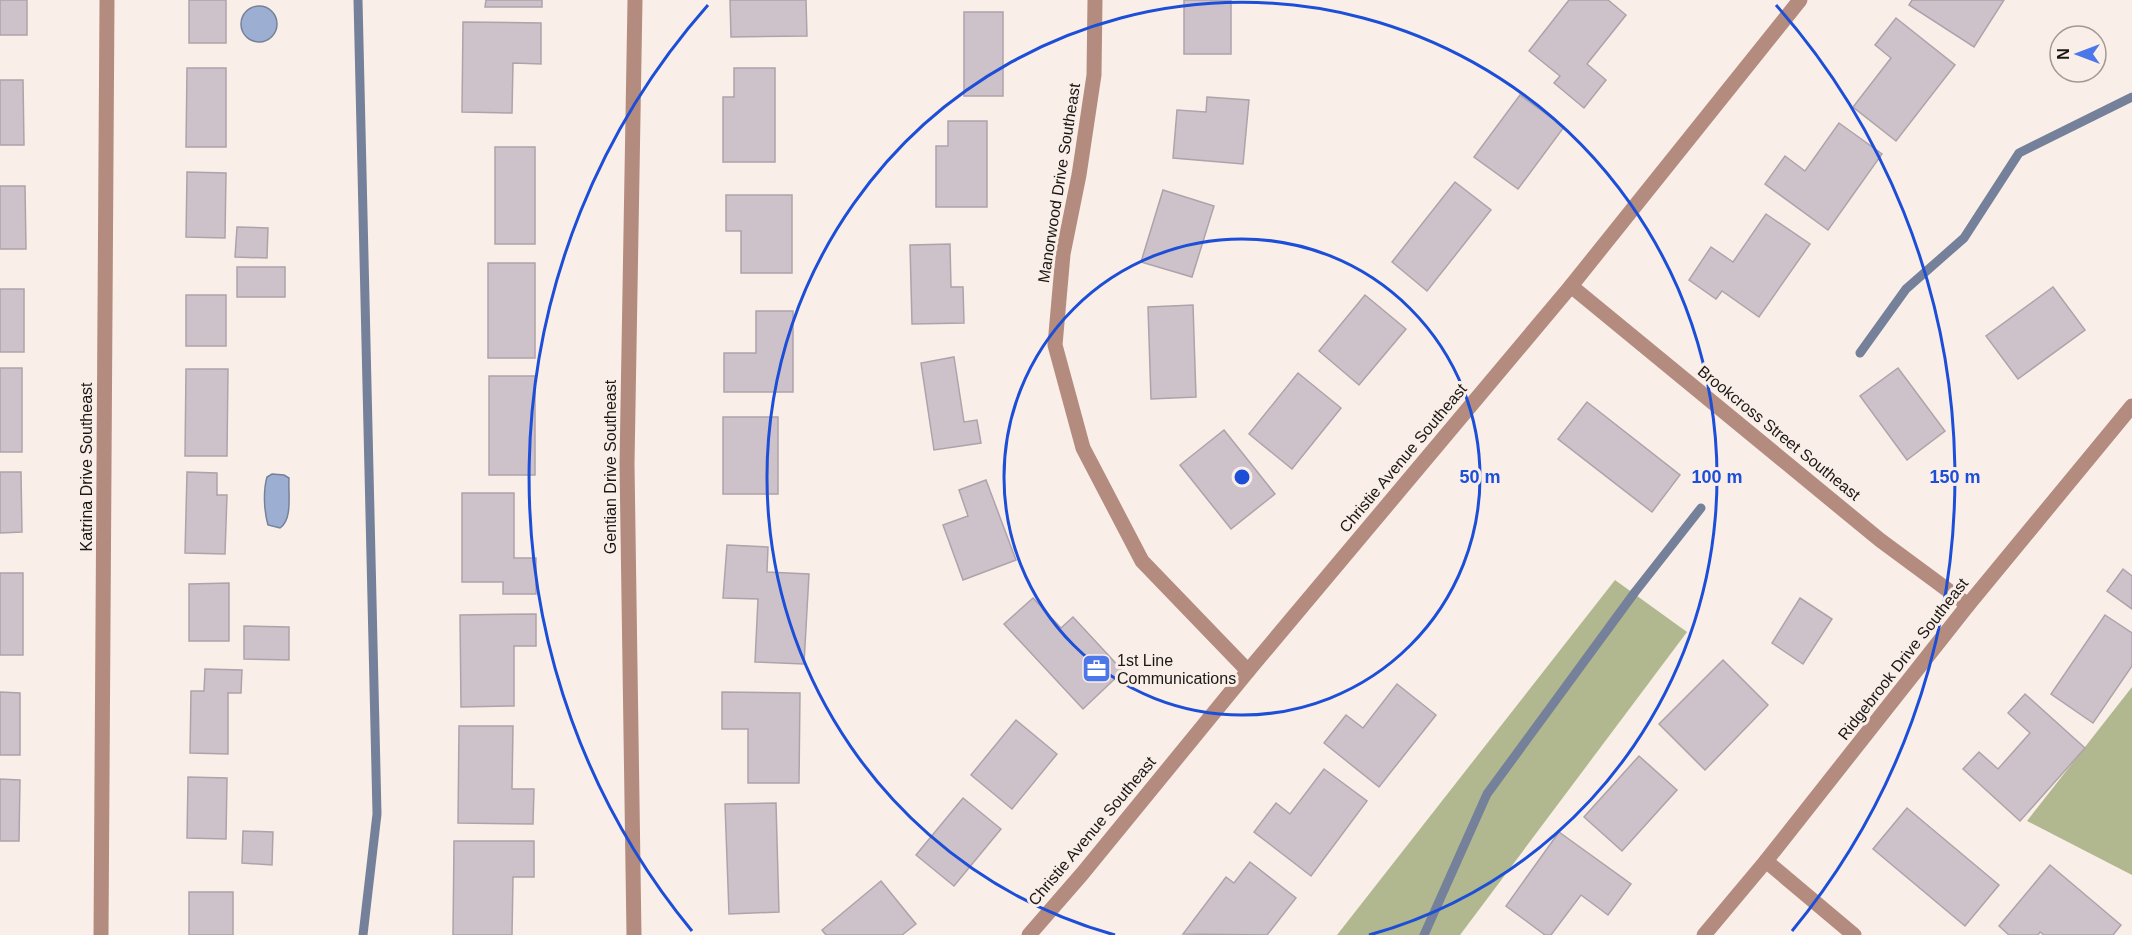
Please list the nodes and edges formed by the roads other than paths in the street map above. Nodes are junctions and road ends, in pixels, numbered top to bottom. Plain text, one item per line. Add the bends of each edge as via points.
1 (107, 0) edge
2 (635, 0) edge
3 (1095, 0) edge
4 (1800, 0) edge
5 (1570, 286) junction
6 (2132, 406) edge
7 (1968, 604) junction
8 (1248, 670) junction
9 (1766, 861) junction
10 (101, 935) edge
11 (634, 935) edge
12 (1029, 935) edge
13 (1704, 935) edge
14 (1854, 935) edge

1 - 10 street, Katrina Drive Southeast
2 - 11 street, Gentian Drive Southeast via 627,464
3 - 8 street, Manorwood Drive Southeast via 1094,75 1063,254 1055,345 1083,448 1142,561
4 - 5 street, Christie Avenue Southeast
5 - 7 street, Brookcross Street Southeast via 1880,540
5 - 8 street, Christie Avenue Southeast
6 - 7 street, Ridgebrook Drive Southeast
7 - 9 street, Ridgebrook Drive Southeast
8 - 12 street, Christie Avenue Southeast
9 - 13 street, Ridgebrook Drive Southeast
9 - 14 street

